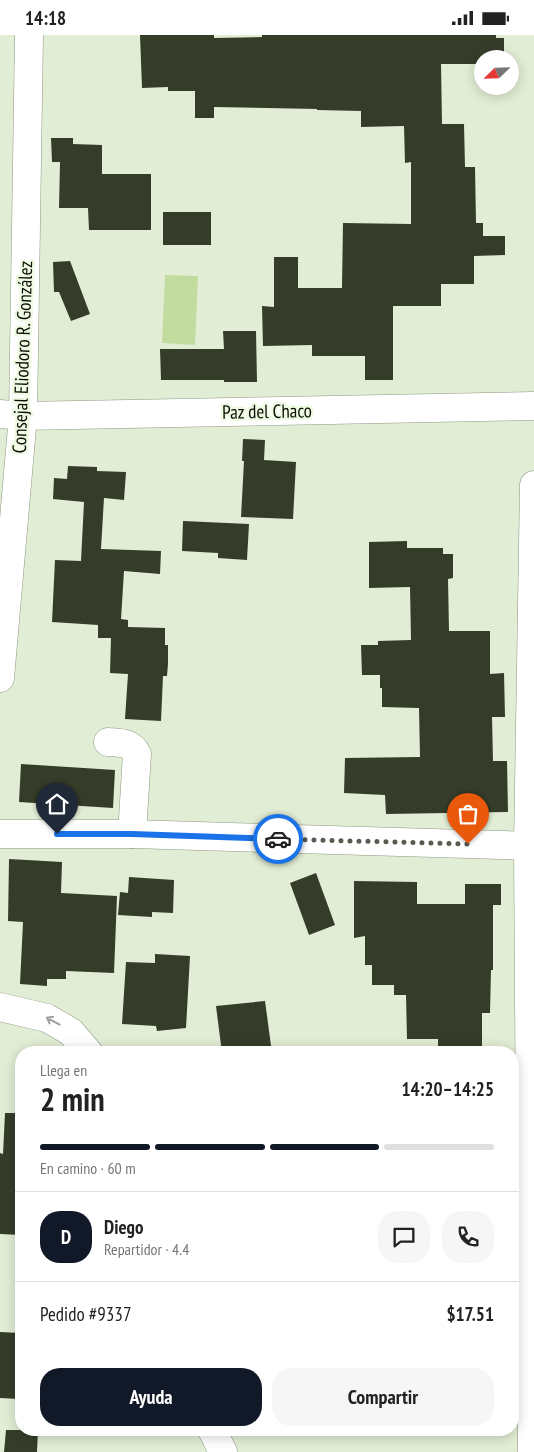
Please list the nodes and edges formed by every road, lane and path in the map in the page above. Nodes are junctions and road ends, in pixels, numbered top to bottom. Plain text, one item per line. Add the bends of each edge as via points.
1 (29, 35) edge
2 (534, 405) edge
3 (12, 415) edge
4 (534, 485) edge
5 (0, 678) edge
6 (108, 742) dead end
7 (0, 834) edge
8 (132, 834) junction
9 (531, 846) edge
10 (0, 1007) edge
11 (83, 1046) edge
12 (215, 1436) edge
13 (223, 1452) edge
14 (532, 1452) edge

1 - 3 street, Consejal Eliodoro R. González
2 - 3 street, Paz del Chaco
3 - 5 street, Consejal Eliodoro R. González
4 - 9 street
6 - 8 street via 130,744 137,753
7 - 8 street
8 - 9 street
9 - 14 street
11 -> 10 street via 72,1032 48,1018
12 - 13 street

